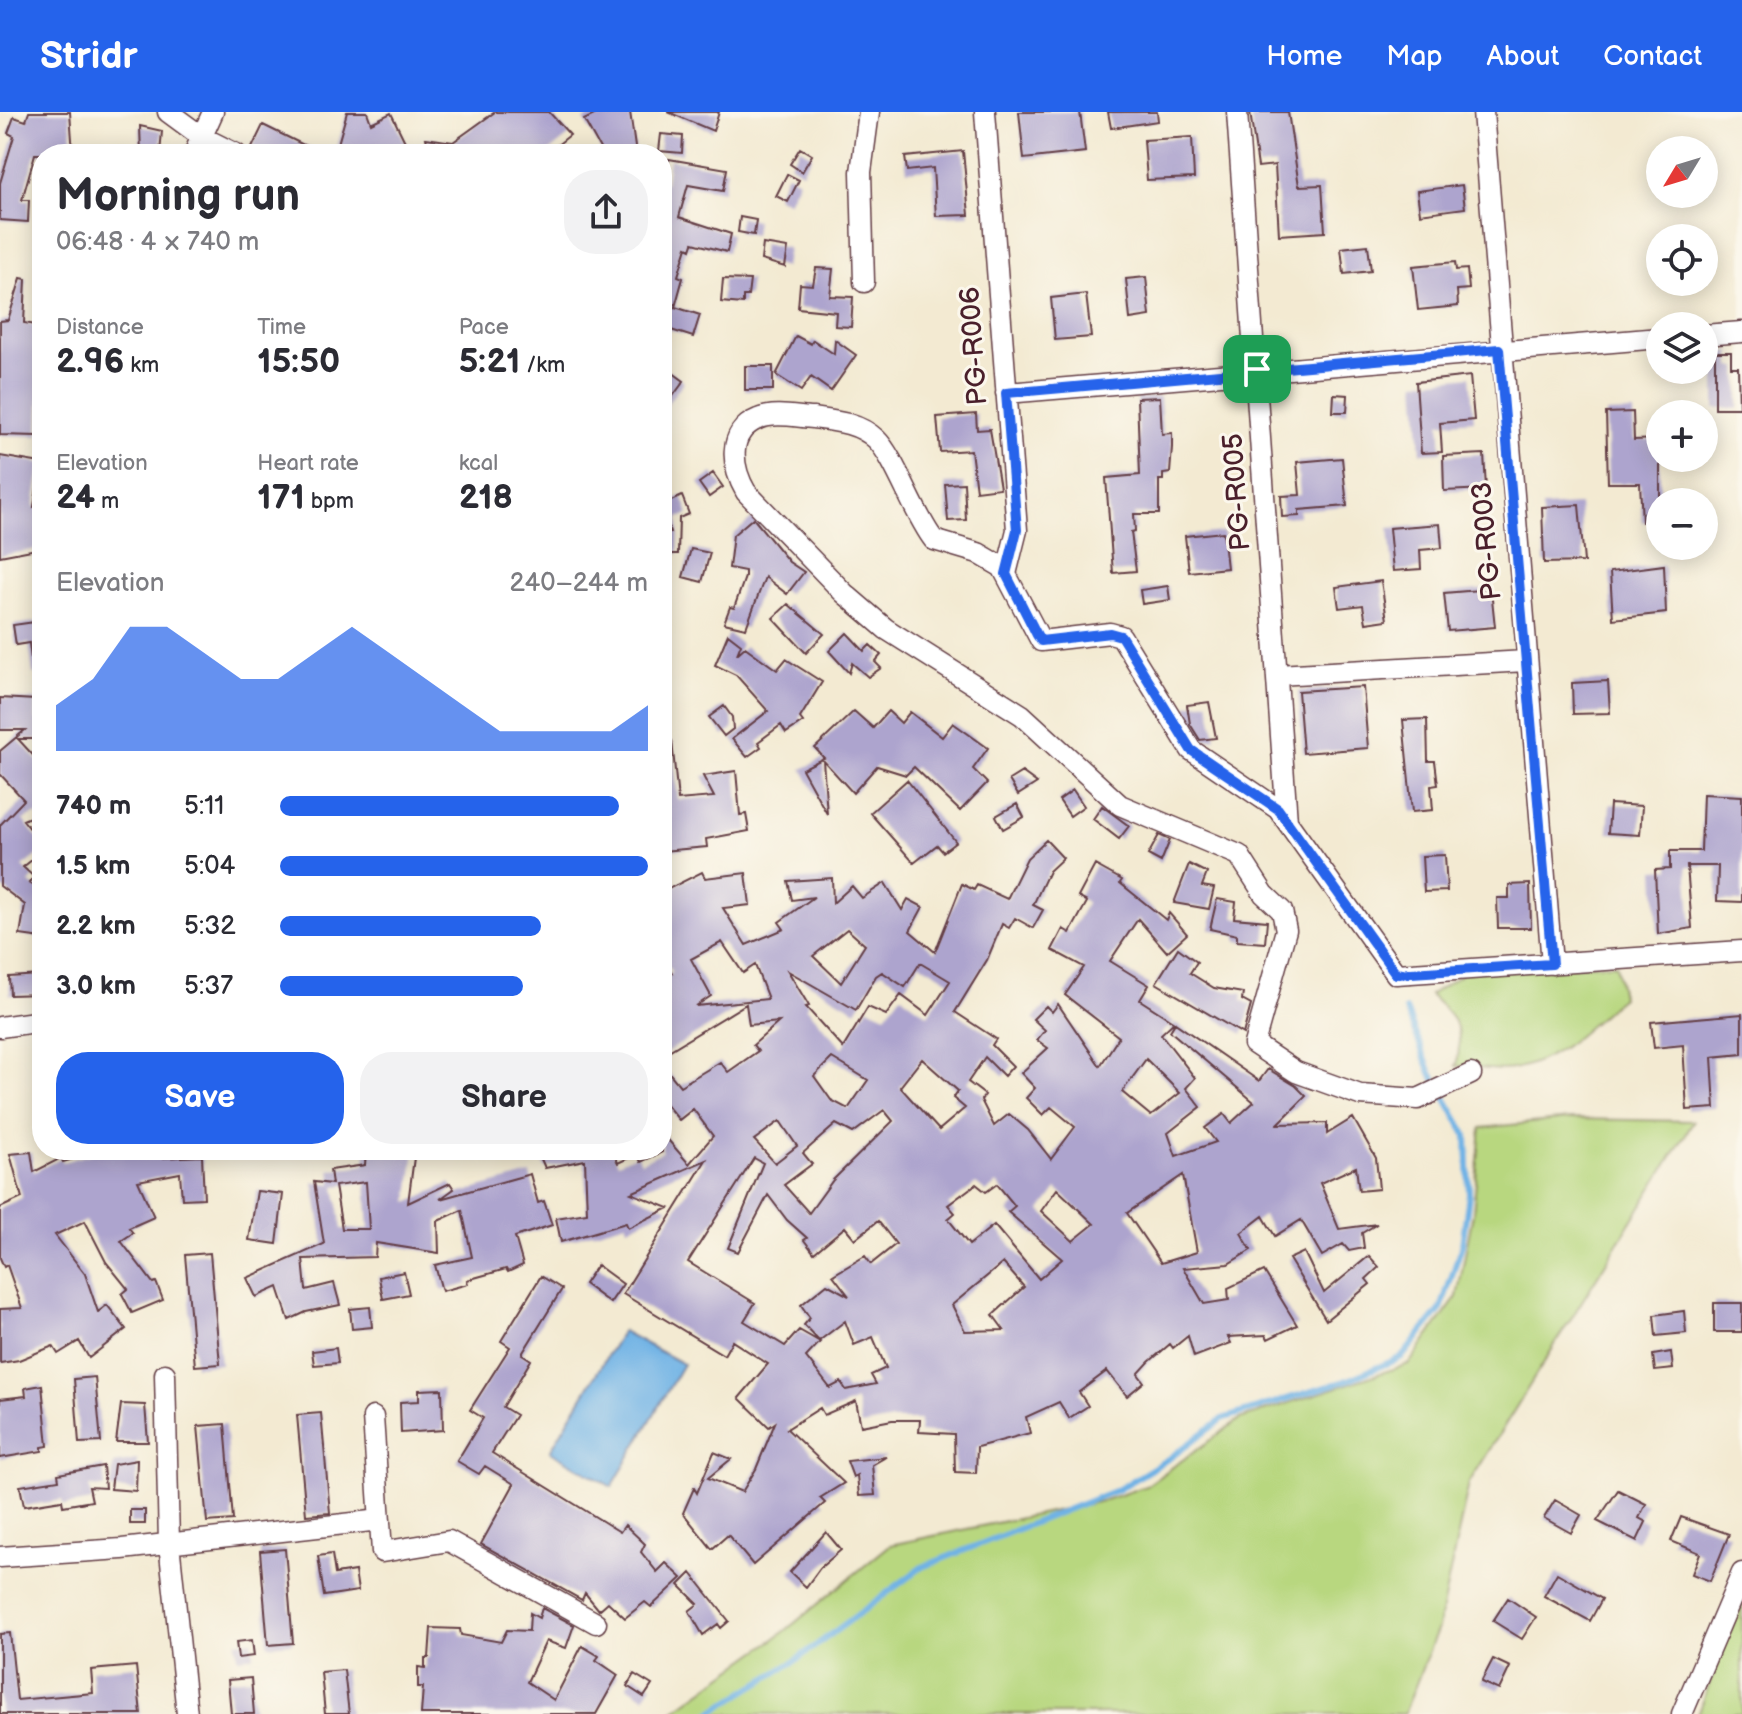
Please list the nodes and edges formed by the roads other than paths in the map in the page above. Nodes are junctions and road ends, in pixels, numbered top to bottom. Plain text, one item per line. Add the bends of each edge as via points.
1 (168, 112) edge
2 (213, 112) edge
3 (869, 112) edge
4 (985, 112) edge
5 (1237, 112) edge
6 (1483, 112) edge
7 (196, 144) edge
8 (199, 144) edge
9 (864, 282) dead end
10 (1742, 332) edge
11 (1718, 334) edge
12 (1646, 339) edge
13 (1499, 349) junction
14 (1257, 369) junction
15 (1006, 393) junction
16 (1006, 574) junction
17 (1526, 661) junction
18 (1277, 675) junction
19 (1287, 821) junction
20 (1742, 951) edge
21 (1552, 964) junction
22 (32, 1022) edge
23 (0, 1027) edge
24 (1471, 1074) dead end
25 (165, 1374) dead end
26 (373, 1417) dead end
27 (380, 1520) junction
28 (169, 1543) junction
29 (0, 1557) edge
30 (1742, 1573) edge
31 (596, 1623) dead end
32 (187, 1714) edge
33 (1682, 1714) edge

1 - 7 street
2 - 8 street
3 - 9 street via 861,172
4 - 15 street, PG-R006
5 - 14 street, PG-R005
6 - 13 street, PG-R003
10 - 11 street
12 - 13 street
13 - 14 street
13 - 17 street, PG-R003
14 - 15 street
14 - 18 street, PG-R005
15 - 16 street, PG-R006 via 1017,530
16 - 19 street via 1041,641 1121,636 1191,750 1272,802
16 - 24 street via 978,553 934,540 878,440 856,426 777,415 758,419 736,439 736,475 746,492 886,629 1022,715 1120,805 1239,855 1282,911 1286,930 1254,1044 1296,1072 1360,1095 1418,1099
17 - 18 street
17 - 21 street, PG-R003
18 - 19 street, PG-R005
19 - 21 street via 1396,974
20 - 21 street
22 - 23 street
25 - 28 street
26 - 27 street
27 - 28 street
27 - 31 street via 382,1552 449,1541
28 - 29 street
28 - 32 street
30 - 33 street

